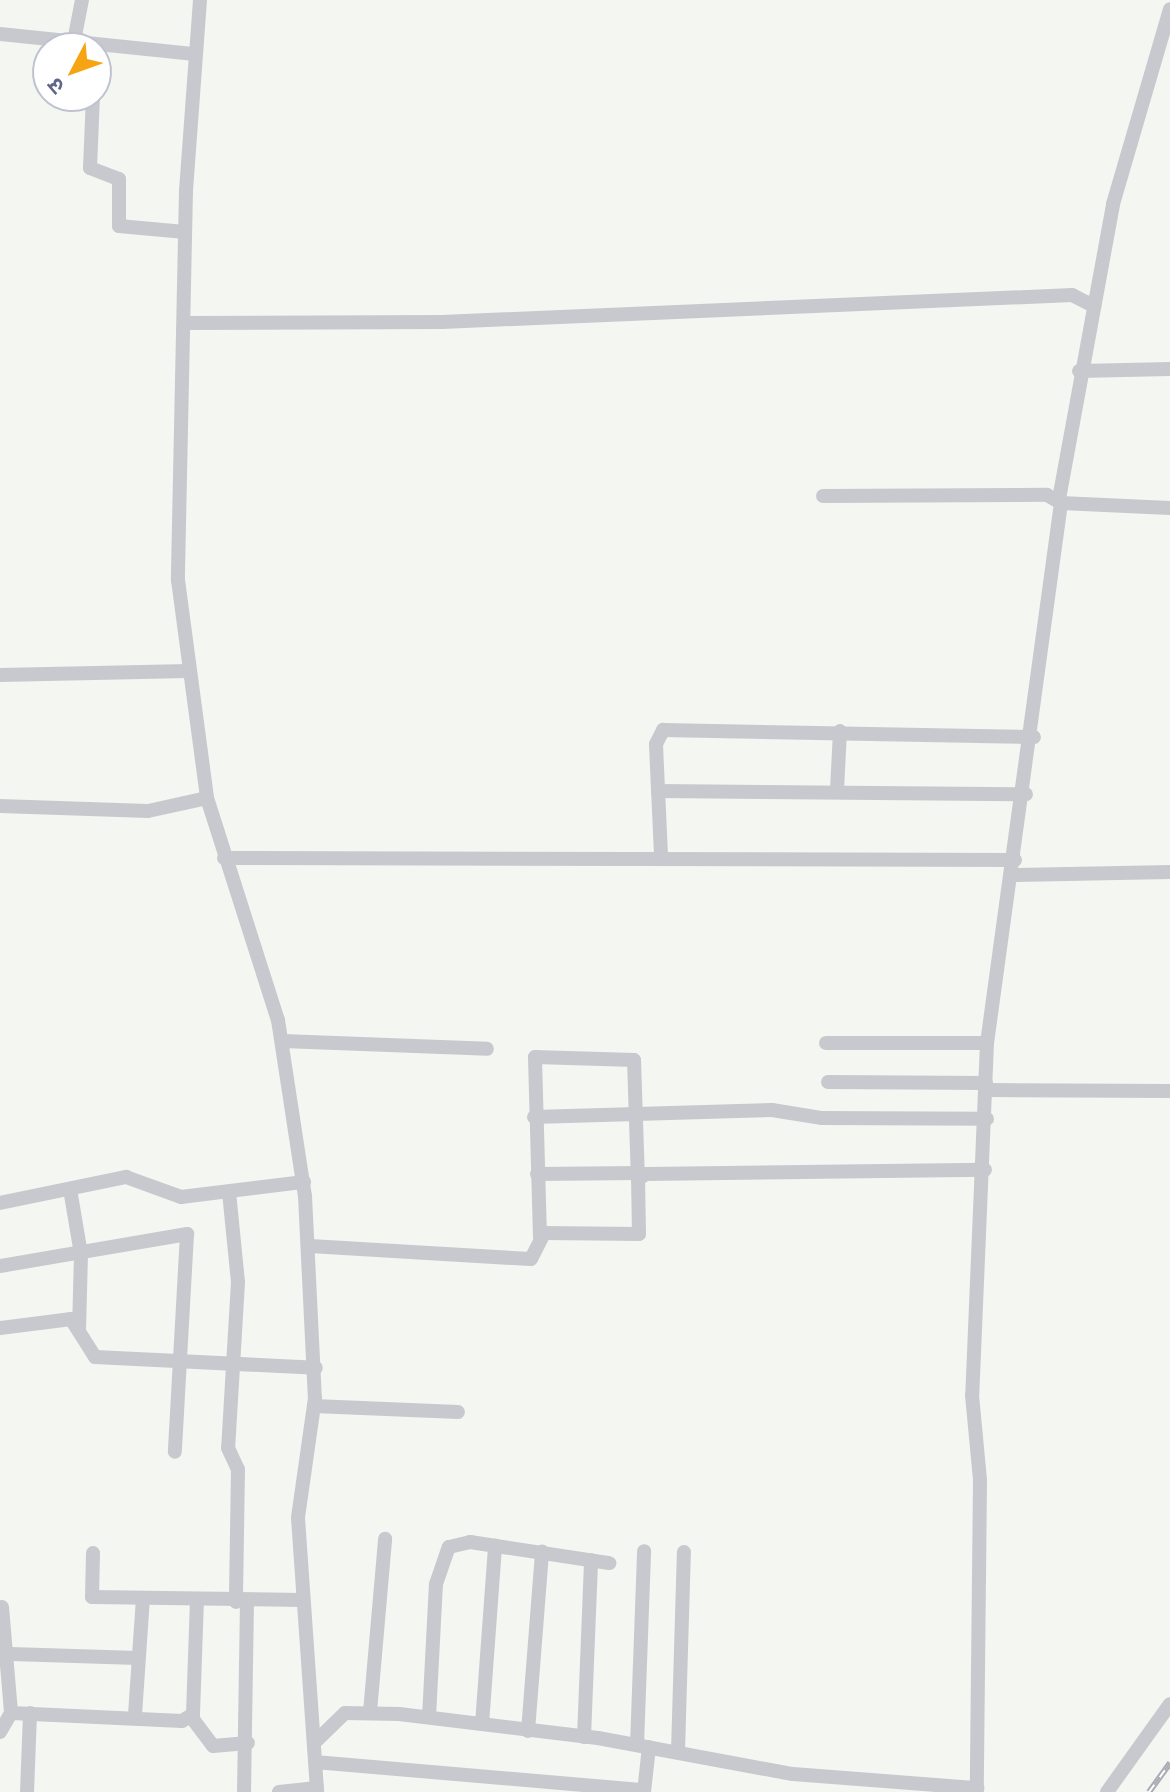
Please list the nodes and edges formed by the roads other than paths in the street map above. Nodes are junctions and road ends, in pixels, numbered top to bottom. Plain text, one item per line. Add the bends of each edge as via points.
1 (82, 0) edge
2 (200, 0) edge
3 (1170, 9) edge
4 (76, 32) edge
5 (0, 34) edge
6 (32, 37) edge
7 (112, 45) edge
8 (195, 54) junction
9 (92, 112) edge
10 (185, 232) junction
11 (1094, 306) junction
12 (184, 323) junction
13 (1170, 369) edge
14 (1079, 371) junction
15 (823, 496) dead end
16 (1060, 501) junction
17 (1170, 508) edge
18 (189, 671) junction
19 (0, 675) edge
20 (840, 731) junction
21 (1034, 737) junction
22 (837, 790) junction
23 (658, 791) junction
24 (1026, 794) junction
25 (207, 798) junction
26 (0, 806) edge
27 (661, 855) junction
28 (224, 858) junction
29 (1014, 868) junction
30 (1170, 872) edge
31 (283, 1041) junction
32 (826, 1043) dead end
33 (987, 1043) junction
34 (487, 1049) dead end
35 (828, 1082) dead end
36 (986, 1086) junction
37 (1170, 1091) edge
38 (636, 1113) junction
39 (534, 1117) junction
40 (987, 1119) junction
41 (985, 1170) junction
42 (537, 1174) junction
43 (638, 1176) junction
44 (304, 1182) junction
45 (70, 1189) junction
46 (229, 1192) junction
47 (0, 1203) edge
48 (540, 1237) junction
49 (310, 1246) junction
50 (81, 1248) junction
51 (0, 1266) edge
52 (0, 1328) edge
53 (79, 1328) junction
54 (183, 1361) junction
55 (235, 1363) junction
56 (316, 1368) junction
57 (314, 1406) junction
58 (458, 1412) dead end
59 (175, 1452) dead end
60 (385, 1539) dead end
61 (495, 1545) junction
62 (644, 1551) dead end
63 (542, 1552) junction
64 (684, 1552) dead end
65 (93, 1553) dead end
66 (591, 1560) junction
67 (609, 1563) dead end
68 (143, 1598) junction
69 (302, 1600) junction
70 (197, 1601) junction
71 (242, 1602) junction
72 (2, 1607) dead end
73 (138, 1658) junction
74 (7, 1664) edge
75 (1170, 1704) edge
76 (370, 1712) junction
77 (11, 1713) junction
78 (30, 1713) junction
79 (135, 1715) junction
80 (429, 1717) junction
81 (192, 1718) junction
82 (482, 1724) junction
83 (528, 1731) junction
84 (0, 1732) edge
85 (584, 1737) junction
86 (248, 1743) junction
87 (314, 1743) junction
88 (643, 1746) junction
89 (678, 1751) junction
90 (315, 1762) junction
91 (317, 1790) edge
92 (977, 1790) edge
93 (644, 1791) edge
94 (27, 1792) edge
95 (244, 1792) edge
96 (279, 1792) edge
97 (1107, 1792) edge

1 - 4 street
2 - 8 street
3 - 11 street via 1125,151
5 - 6 street
7 - 8 street
8 - 10 street
9 - 10 street via 90,168 119,179 119,226
10 - 12 street
11 - 12 street via 1072,295 442,322
11 - 14 street
12 - 18 street via 174,519
13 - 14 street
14 - 16 street
15 - 16 street
16 - 17 street
16 - 21 street
18 - 19 street
18 - 25 street
20 - 21 street
20 - 22 street
20 - 23 street via 663,730
21 - 24 street
22 - 23 street
22 - 24 street
23 - 27 street
24 - 29 street
25 - 26 street via 148,811
25 - 28 street
27 - 28 street
27 - 29 street
28 - 31 street
29 - 30 street
29 - 33 street
31 - 34 street
31 - 44 street
32 - 33 street
33 - 36 street
35 - 36 street
36 - 37 street
36 - 40 street
38 - 39 street
38 - 39 street via 629,1057 540,1055 534,1059
38 - 40 street
38 - 43 street
39 - 42 street
40 - 41 street
41 - 43 street
41 - 92 street via 972,1395 980,1480
42 - 43 street
42 - 48 street
43 - 48 street via 639,1234
44 - 46 street
44 - 49 street
45 - 46 street via 132,1177 168,1196
45 - 47 street
45 - 50 street
46 - 55 street via 238,1282
48 - 49 street via 535,1256 525,1259
49 - 56 street
50 - 51 street
50 - 53 street
50 - 54 street via 187,1234
52 - 53 street via 71,1319
53 - 54 street via 83,1347 95,1357
54 - 55 street
54 - 59 street
55 - 56 street
55 - 71 street via 228,1448 238,1469
56 - 57 street
57 - 58 street
57 - 69 street via 299,1493
60 - 76 street
61 - 63 street
61 - 80 street via 454,1543 440,1561
61 - 82 street
62 - 88 street
63 - 66 street
63 - 83 street
64 - 89 street
65 - 68 street via 89,1595
66 - 67 street
66 - 85 street
68 - 70 street
68 - 73 street
69 - 71 street
69 - 87 street
70 - 71 street
70 - 81 street
71 - 86 street
72 - 74 street
73 - 74 street
73 - 79 street
74 - 77 street
75 - 97 street
76 - 80 street
76 - 87 street via 337,1716
77 - 78 street
77 - 84 street
78 - 79 street
78 - 94 street
79 - 81 street
80 - 82 street
81 - 86 street via 213,1746
82 - 83 street
83 - 85 street
85 - 88 street
86 - 95 street
87 - 90 street
88 - 89 street
88 - 93 street
89 - 92 street via 802,1775
90 - 91 street
90 - 93 street
91 - 96 street

